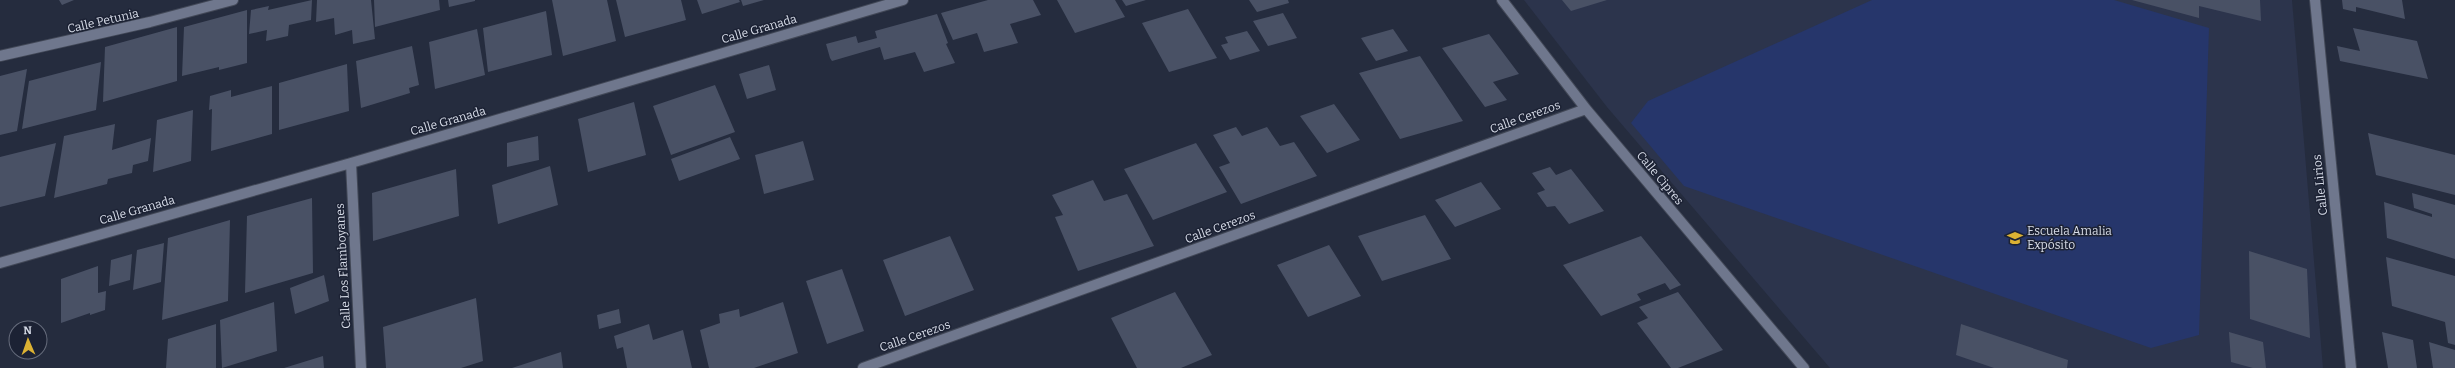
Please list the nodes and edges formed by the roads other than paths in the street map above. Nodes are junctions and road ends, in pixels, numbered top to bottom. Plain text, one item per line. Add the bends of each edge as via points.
1 (233, 0) edge
2 (903, 0) edge
3 (1502, 0) edge
4 (2315, 0) edge
5 (0, 56) edge
6 (1586, 109) junction
7 (351, 163) junction
8 (0, 263) edge
9 (361, 368) edge
10 (863, 368) edge
11 (1804, 368) edge
12 (2351, 368) edge

1 - 5 street, Calle Petunia
2 - 7 street, Calle Granada
3 - 6 street, Calle Cipres
4 - 12 street, Calle Lirios
6 - 10 street, Calle Cerezos
6 - 11 street, Calle Cipres
7 - 8 street, Calle Granada
7 - 9 street, Calle Los Flamboyanes

